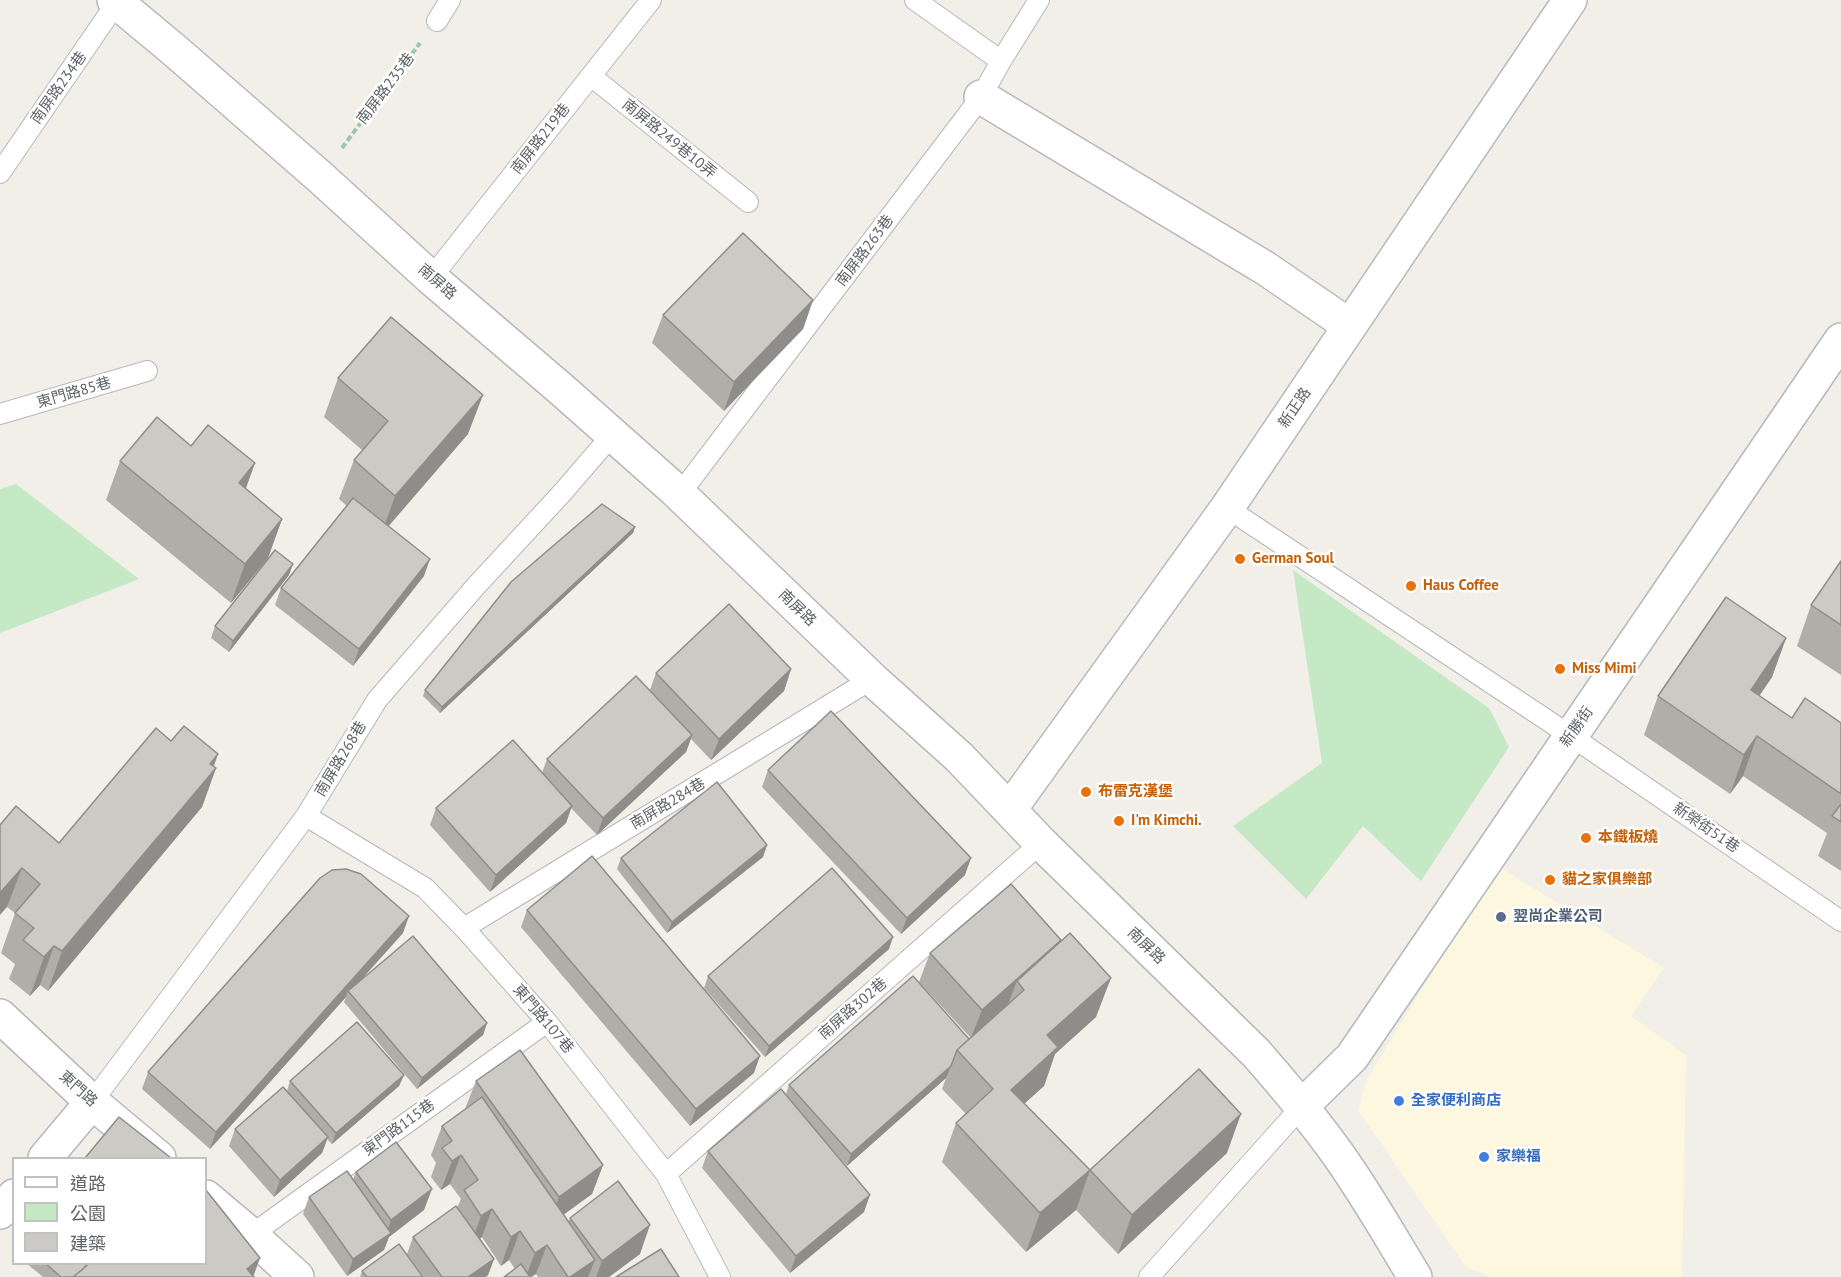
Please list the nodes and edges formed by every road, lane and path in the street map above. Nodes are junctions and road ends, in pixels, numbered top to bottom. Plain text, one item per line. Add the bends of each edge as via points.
1 (450, 0) edge
2 (651, 0) edge
3 (915, 0) edge
4 (1039, 0) edge
5 (117, 1) edge
6 (1561, 3) edge
7 (437, 21) joint
8 (1001, 61) junction
9 (591, 76) junction
10 (981, 97) junction
11 (0, 173) edge
12 (320, 177) junction
13 (748, 202) dead end
14 (430, 278) junction
15 (1350, 326) junction
16 (1841, 340) edge
17 (147, 371) dead end
18 (0, 414) edge
19 (612, 435) junction
20 (679, 495) junction
21 (1227, 508) junction
22 (872, 679) junction
23 (1571, 736) junction
24 (1010, 809) junction
25 (306, 816) junction
26 (1041, 843) junction
27 (1841, 921) edge
28 (464, 928) junction
29 (0, 1016) edge
30 (548, 1022) junction
31 (92, 1102) junction
32 (1302, 1106) junction
33 (46, 1157) edge
34 (158, 1157) edge
35 (666, 1174) junction
36 (12, 1198) edge
37 (207, 1198) edge
38 (0, 1212) edge
39 (251, 1235) junction
40 (297, 1277) edge
41 (720, 1277) edge
42 (1149, 1277) edge
43 (1416, 1277) edge

1 - 7 lane
2 - 9 lane, 南屏路219巷
3 - 8 lane
4 - 8 lane, 南屏路263巷
5 - 11 lane, 南屏路234巷
5 - 12 street, 南屏路
6 - 15 street, 新正路
7 - 12 path, 南屏路235巷
8 - 10 lane, 南屏路263巷
9 - 13 lane, 南屏路249巷10弄
9 - 14 lane, 南屏路219巷
10 - 15 street via 1265,268
10 - 20 lane, 南屏路263巷
12 - 14 street, 南屏路
14 - 19 street, 南屏路
15 - 21 street, 新正路
16 - 23 street, 新勝街
17 - 18 lane, 東門路85巷
19 - 20 street, 南屏路
19 - 25 lane, 南屏路268巷 via 377,700
20 - 22 street, 南屏路
21 - 23 lane, 新榮街51巷
21 - 24 street, 新正路
22 - 24 street, 南屏路
22 - 28 lane, 南屏路284巷
23 - 27 lane, 新榮街51巷
23 - 32 street, 新勝街 via 1352,1057
24 - 26 street, 南屏路
25 - 28 lane, 東門路107巷 via 424,888
25 - 31 lane, 南屏路268巷
26 - 32 street, 南屏路 via 1256,1053
26 - 35 lane, 南屏路302巷
28 - 30 lane, 東門路107巷
29 - 31 street, 東門路
30 - 35 lane, 東門路107巷
30 - 39 lane, 東門路115巷
31 - 33 street
31 - 34 street, 東門路
32 - 42 lane
32 - 43 street, 南屏路 via 1343,1162
35 - 41 lane, 東門路107巷
36 - 38 street
37 - 39 street
39 - 40 street

